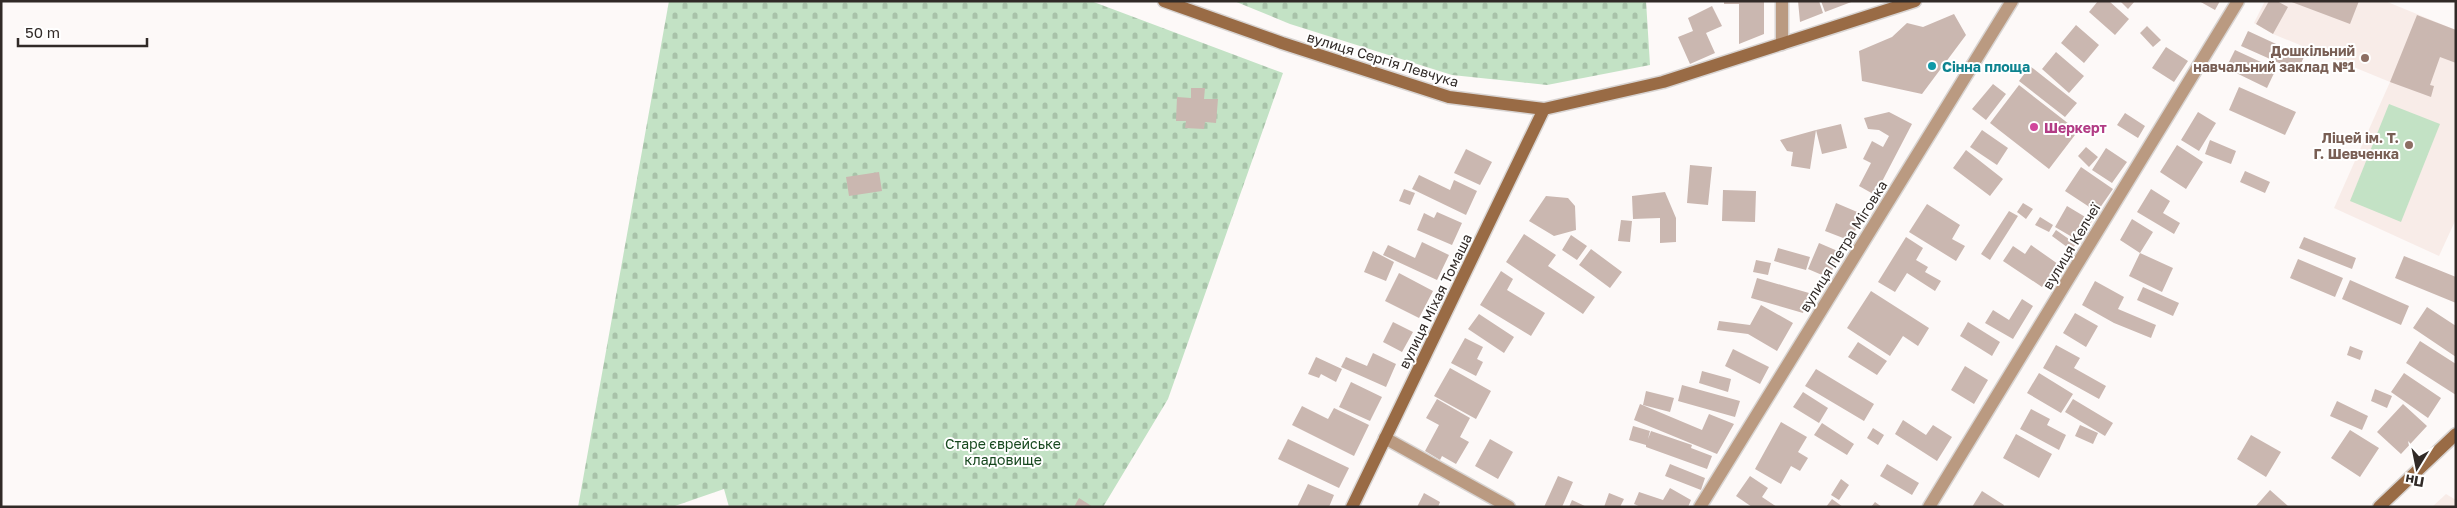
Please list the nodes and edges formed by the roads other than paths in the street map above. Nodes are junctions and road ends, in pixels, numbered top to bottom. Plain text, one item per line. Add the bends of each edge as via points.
1 (1164, 1) edge
2 (1782, 1) edge
3 (1915, 1) edge
4 (2012, 1) edge
5 (2238, 1) edge
6 (1782, 44) junction
7 (1544, 109) junction
8 (2456, 434) edge
9 (1385, 438) junction
10 (1352, 507) edge
11 (1508, 507) edge
12 (1700, 507) edge
13 (1929, 507) edge
14 (2379, 507) edge

1 - 7 main road, вулиця Сергія Левчука via 1449,97
2 - 6 street
3 - 6 main road, вулиця Сергія Левчука
4 - 12 street, вулиця Петра Міговка
5 - 13 street, вулиця Келчеї
6 - 7 main road, вулиця Сергія Левчука via 1663,82
7 - 9 main road, вулиця Міхая Томаша
8 - 14 main road
9 - 10 main road, вулиця Міхая Томаша
9 - 11 street

